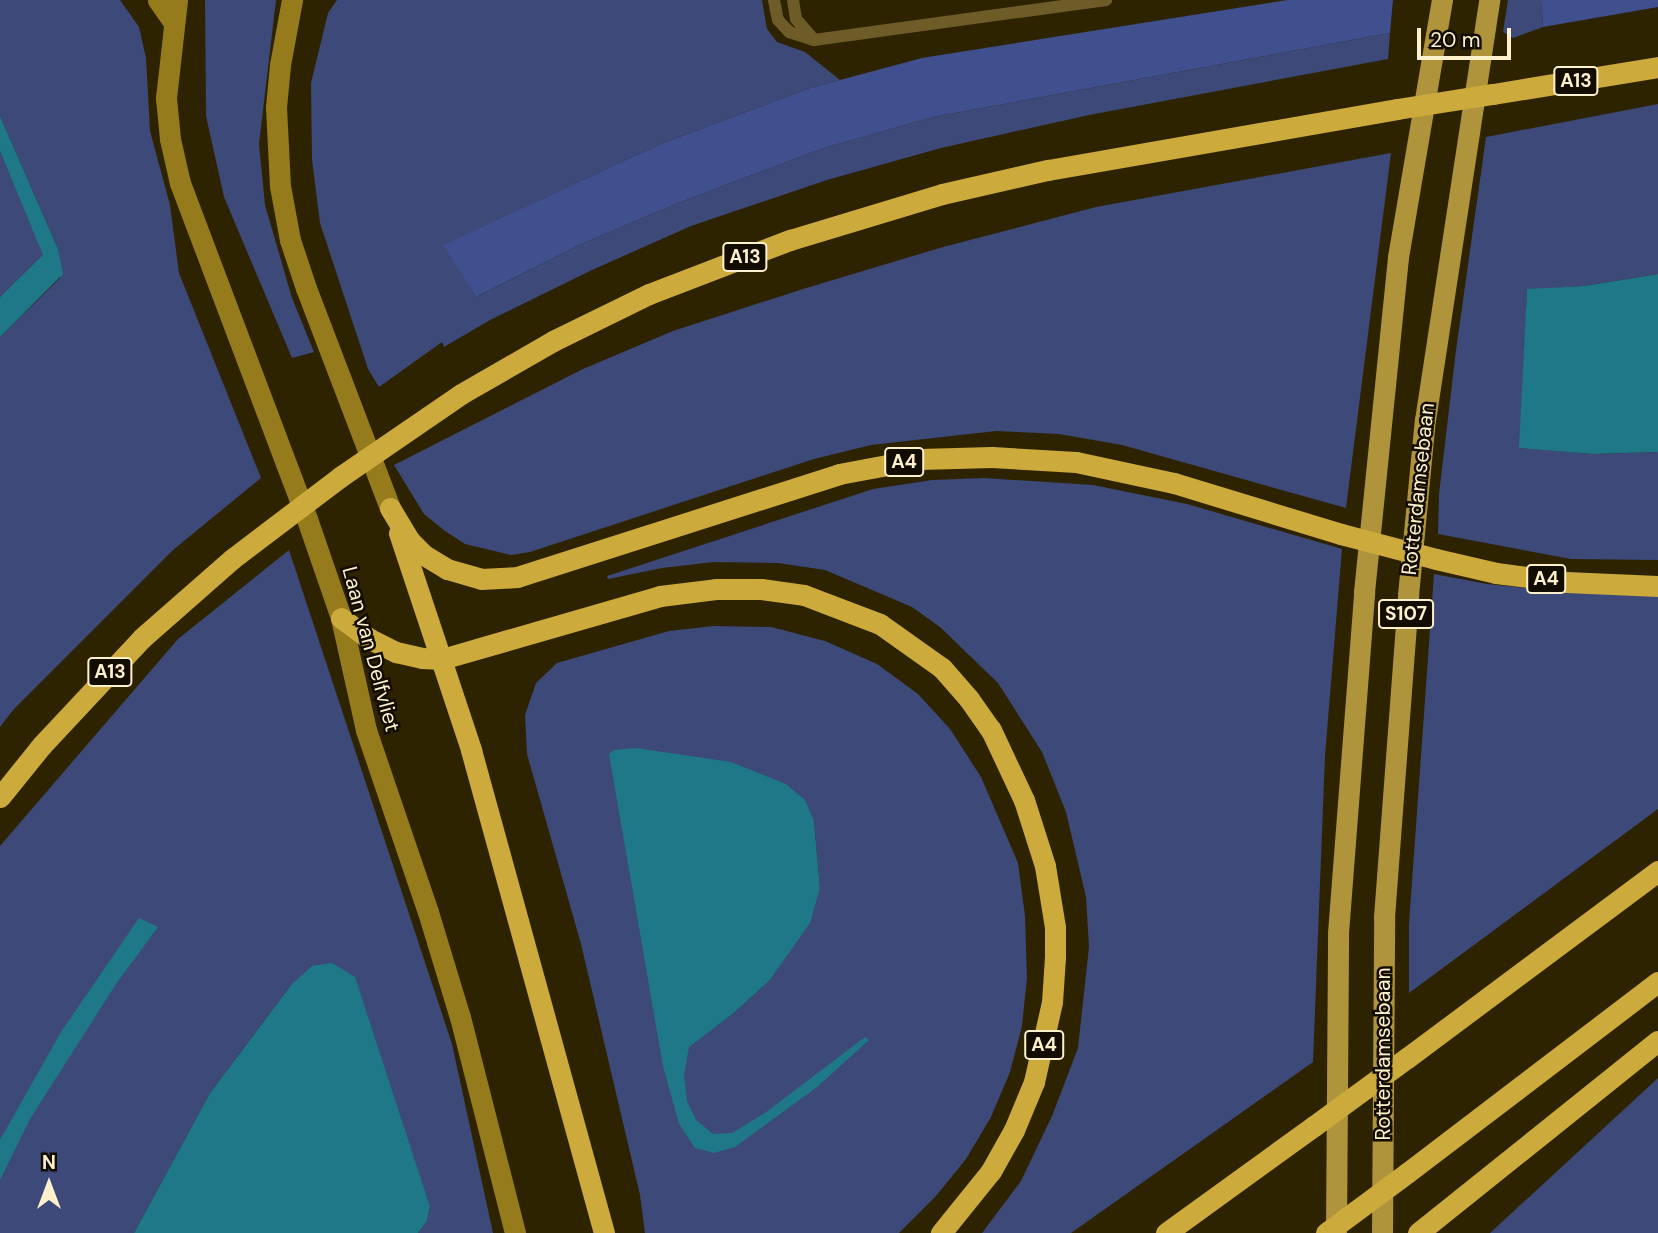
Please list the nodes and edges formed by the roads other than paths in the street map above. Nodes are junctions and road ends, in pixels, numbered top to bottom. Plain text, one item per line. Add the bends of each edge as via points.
1 (158, 0) edge
2 (177, 0) edge
3 (292, 0) edge
4 (775, 0) edge
5 (793, 0) edge
6 (1106, 0) edge
7 (1443, 0) edge
8 (1489, 0) edge
9 (174, 23) junction
10 (814, 40) junction
11 (1658, 67) edge
12 (390, 508) junction
13 (1658, 586) edge
14 (341, 618) junction
15 (442, 659) junction
16 (0, 797) edge
17 (1658, 871) edge
18 (1658, 982) edge
19 (1658, 1041) edge
20 (515, 1233) edge
21 (604, 1233) edge
22 (941, 1233) edge
23 (1166, 1233) edge
24 (1326, 1233) edge
25 (1336, 1233) edge
26 (1382, 1233) edge
27 (1418, 1233) edge

1 - 9 main road
2 - 9 main road, Laan van Delfvliet
3 - 12 main road via 276,107 280,186 306,288
4 - 10 lane via 778,20 789,32
5 - 10 lane via 796,19
6 - 10 lane
7 - 25 main road, Rotterdamsebaan / S107 via 1398,257 1364,592 1338,933
8 - 26 main road, Rotterdamsebaan / S107 via 1424,420 1408,595 1384,917
9 - 14 main road, Laan van Delfvliet via 166,98 180,183
11 - 16 highway, A13, bridge via 1048,170 942,194 802,236 649,294 552,341 461,394 232,559 142,638
12 - 13 highway, A4, bridge via 410,541 447,569 481,579 517,577 839,474 919,459 1076,462 1174,483 1341,534 1496,573
12 - 15 highway
14 - 15 highway via 396,652
14 - 20 main road, Laan van Delfvliet via 366,730 456,1004
15 - 21 highway via 502,855
15 - 22 highway, A4 via 660,596 761,589 804,596 880,624 942,668 969,699 1005,758 1035,831 1051,896 1055,957 1052,1002 1034,1082 991,1171
17 - 23 highway, bridge
18 - 24 highway, bridge
19 - 27 highway

